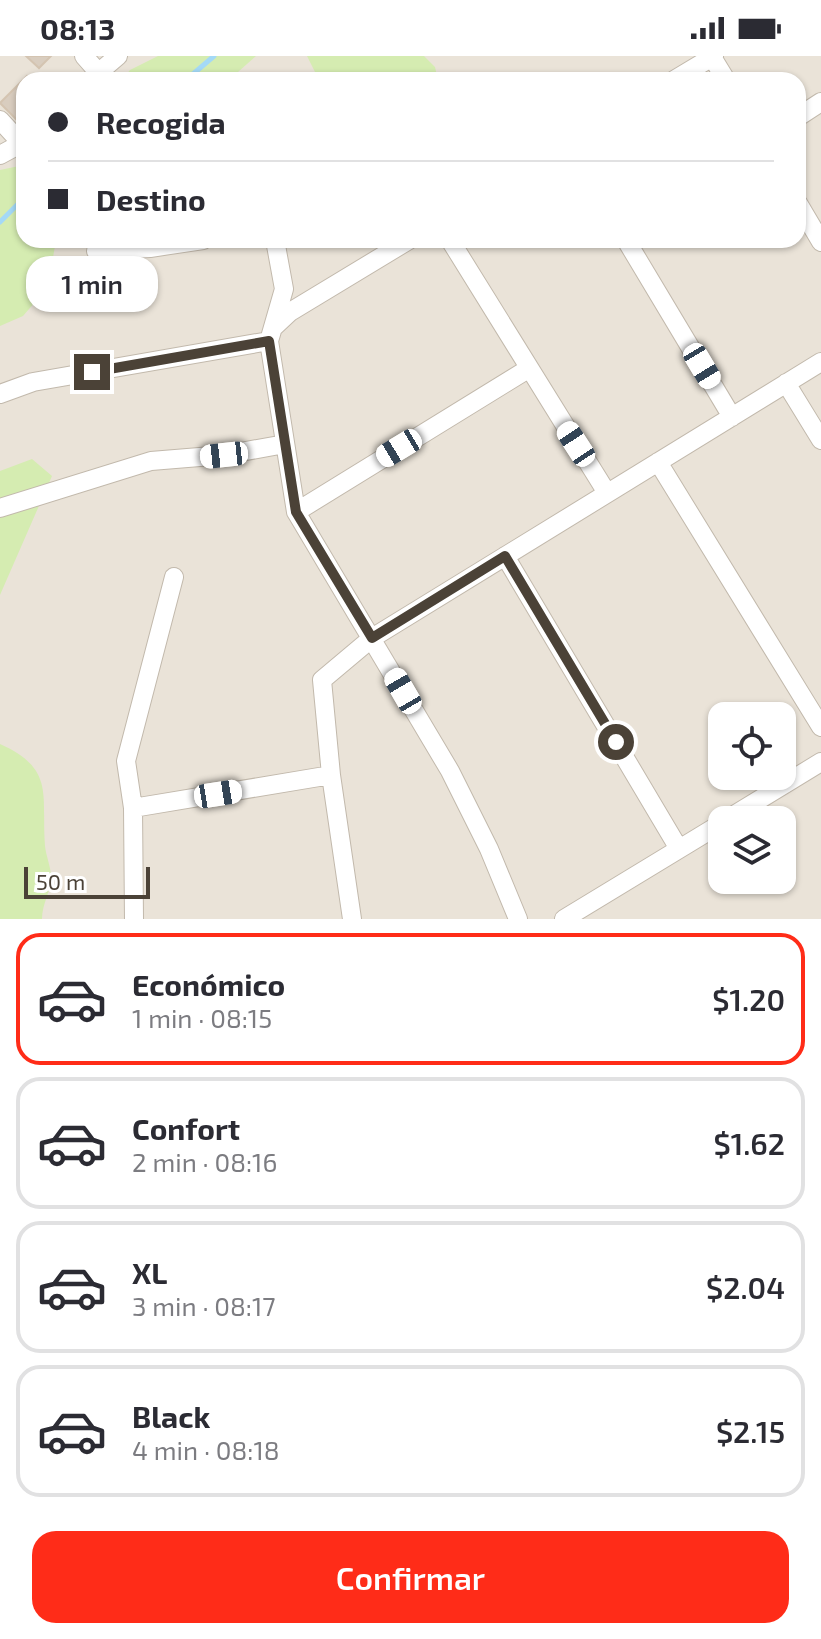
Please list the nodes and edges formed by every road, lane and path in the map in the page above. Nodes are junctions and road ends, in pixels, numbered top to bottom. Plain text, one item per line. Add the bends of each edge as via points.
1 (118, 56) edge
2 (713, 57) edge
3 (99, 72) edge
4 (688, 72) edge
5 (0, 120) edge
6 (16, 136) edge
7 (806, 217) edge
8 (821, 242) edge
9 (150, 248) edge
10 (276, 248) edge
11 (396, 248) edge
12 (455, 248) edge
13 (631, 248) edge
14 (96, 251) dead end
15 (271, 334) junction
16 (821, 362) edge
17 (528, 369) junction
18 (786, 383) junction
19 (0, 394) edge
20 (732, 417) junction
21 (821, 440) edge
22 (285, 444) junction
23 (658, 462) junction
24 (607, 493) junction
25 (0, 508) edge
26 (296, 512) junction
27 (505, 556) junction
28 (174, 577) dead end
29 (372, 638) junction
30 (821, 727) edge
31 (821, 762) edge
32 (331, 775) junction
33 (749, 806) edge
34 (133, 808) junction
35 (708, 831) edge
36 (679, 849) junction
37 (134, 919) edge
38 (352, 919) edge
39 (518, 919) edge
40 (564, 919) edge

1 - 3 street
2 - 4 street
5 - 6 street
7 - 8 street
9 - 14 street
10 - 15 street via 284,289
11 - 15 street via 290,312
12 - 17 street
13 - 20 street
15 - 19 street via 33,382
15 - 22 street
16 - 18 street
17 - 24 street
17 - 26 street
18 - 20 street
18 - 21 street
20 - 23 street
22 - 25 street via 151,461
22 - 26 street
23 - 24 street
23 - 30 street
24 - 27 street
26 - 29 street
27 - 29 street
27 - 36 street
28 - 34 street via 126,761
29 - 32 street via 322,680
29 - 39 street via 450,771
31 - 33 street
32 - 34 street
32 - 38 street
34 - 37 street
35 - 36 street
36 - 40 street

